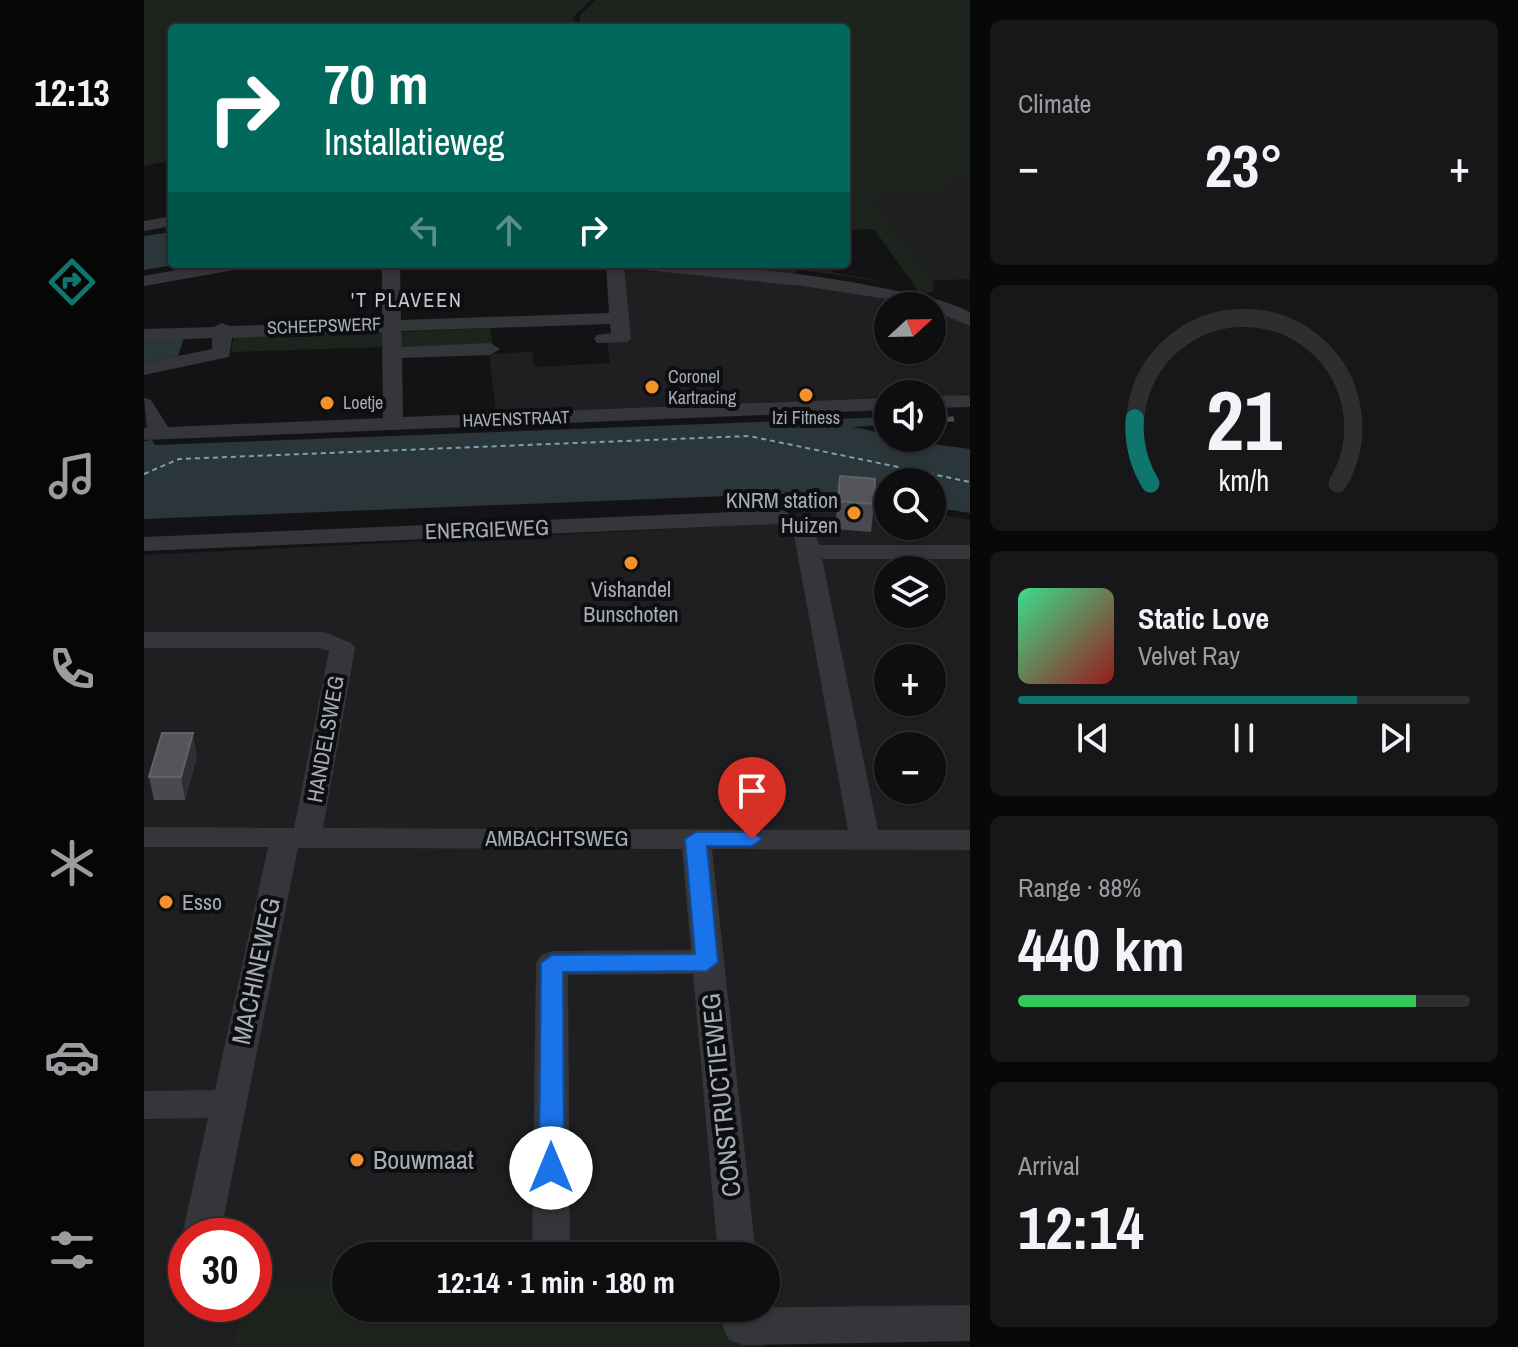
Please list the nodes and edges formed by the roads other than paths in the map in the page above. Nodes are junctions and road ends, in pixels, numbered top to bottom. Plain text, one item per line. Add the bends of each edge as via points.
1 (168, 222) edge
2 (144, 226) edge
3 (217, 268) edge
4 (391, 268) edge
5 (615, 268) edge
6 (679, 268) edge
7 (144, 281) edge
8 (619, 318) junction
9 (970, 320) edge
10 (390, 325) junction
11 (222, 329) junction
12 (144, 335) edge
13 (604, 339) dead end
14 (490, 349) dead end
15 (390, 353) junction
16 (144, 369) edge
17 (970, 401) edge
18 (946, 402) edge
19 (144, 404) edge
20 (874, 405) edge
21 (393, 424) junction
22 (153, 434) edge
23 (144, 544) edge
24 (809, 552) junction
25 (970, 552) edge
26 (144, 640) edge
27 (144, 837) edge
28 (296, 838) junction
29 (696, 839) junction
30 (865, 840) junction
31 (970, 840) edge
32 (707, 962) junction
33 (227, 1104) junction
34 (144, 1105) edge
35 (205, 1218) edge
36 (551, 1242) edge
37 (736, 1242) edge
38 (743, 1322) edge
39 (970, 1323) edge

1 - 2 street
3 - 7 street
4 - 10 street
5 - 8 street
6 - 9 street via 803,278 930,304
8 - 10 street, SCHEEPSWERF
8 - 13 street via 621,338
10 - 11 street, SCHEEPSWERF
10 - 15 street
11 - 12 street, SCHEEPSWERF
11 - 16 street via 222,353
14 - 15 street, SCHEEPSWERF
15 - 21 street
17 - 18 street
19 - 22 street
20 - 21 street, HAVENSTRAAT
21 - 22 street, HAVENSTRAAT
23 - 24 street, ENERGIEWEG via 783,517 802,528
24 - 25 street
24 - 30 street, ENERGIEWEG
26 - 28 street, HANDELSWEG via 324,640 342,648
27 - 28 street, AMBACHTSWEG
28 - 29 street, AMBACHTSWEG
28 - 33 street, MACHINEWEG
29 - 30 street, AMBACHTSWEG
29 - 32 street, CONSTRUCTIEWEG
30 - 31 street, AMBACHTSWEG
32 - 36 street via 552,963
32 - 37 street, CONSTRUCTIEWEG
33 - 34 street
33 - 35 street, MACHINEWEG
38 - 39 street via 743,1327

